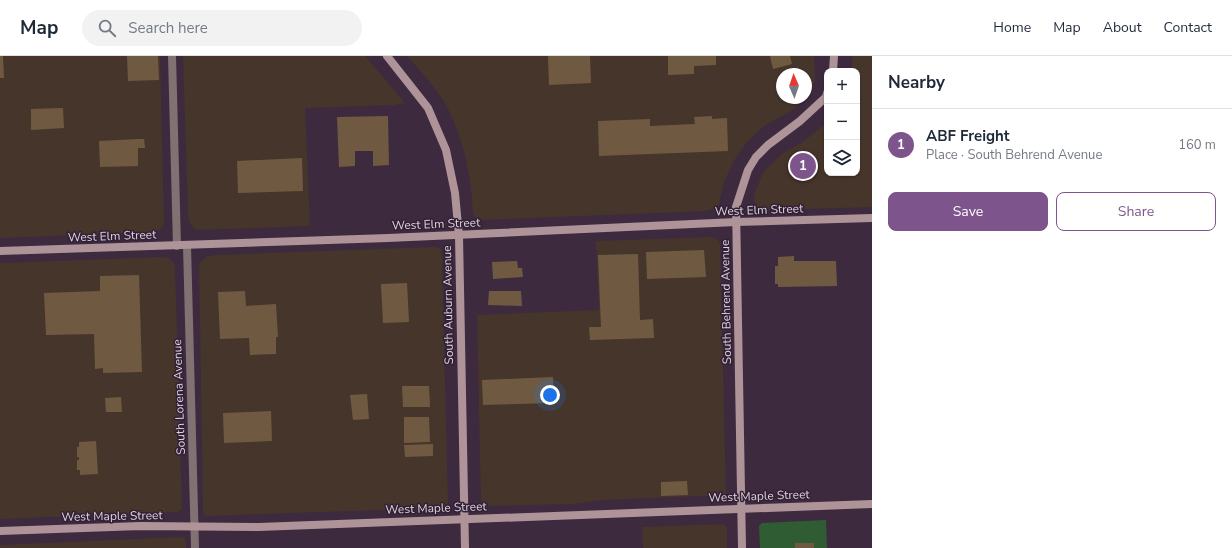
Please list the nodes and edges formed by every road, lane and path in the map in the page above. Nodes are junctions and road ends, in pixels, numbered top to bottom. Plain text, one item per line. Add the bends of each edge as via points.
1 (172, 56) edge
2 (387, 56) edge
3 (834, 56) edge
4 (833, 68) edge
5 (824, 99) edge
6 (872, 218) edge
7 (736, 222) junction
8 (459, 236) junction
9 (177, 246) junction
10 (187, 246) junction
11 (0, 251) edge
12 (872, 504) edge
13 (741, 509) junction
14 (464, 519) junction
15 (194, 527) junction
16 (0, 531) edge
17 (195, 548) edge
18 (465, 548) edge
19 (742, 548) edge

1 - 9 street
2 - 8 street, South Auburn Avenue via 428,108 446,150 455,193
3 - 4 street
5 - 7 street, South Behrend Avenue via 756,157 740,189
6 - 7 street, West Elm Street
7 - 8 street, West Elm Street
7 - 13 street, South Behrend Avenue
8 - 10 street, West Elm Street
8 - 14 street, South Auburn Avenue
9 - 10 street, West Elm Street
9 - 11 street, West Elm Street
10 - 15 street, South Lorena Avenue
12 - 13 street, West Maple Street
13 - 14 street, West Maple Street
13 - 19 street, South Behrend Avenue
14 - 15 street, West Maple Street via 267,527
14 - 18 street, South Auburn Avenue
15 - 16 street, West Maple Street via 127,526
15 - 17 street, South Lorena Avenue

